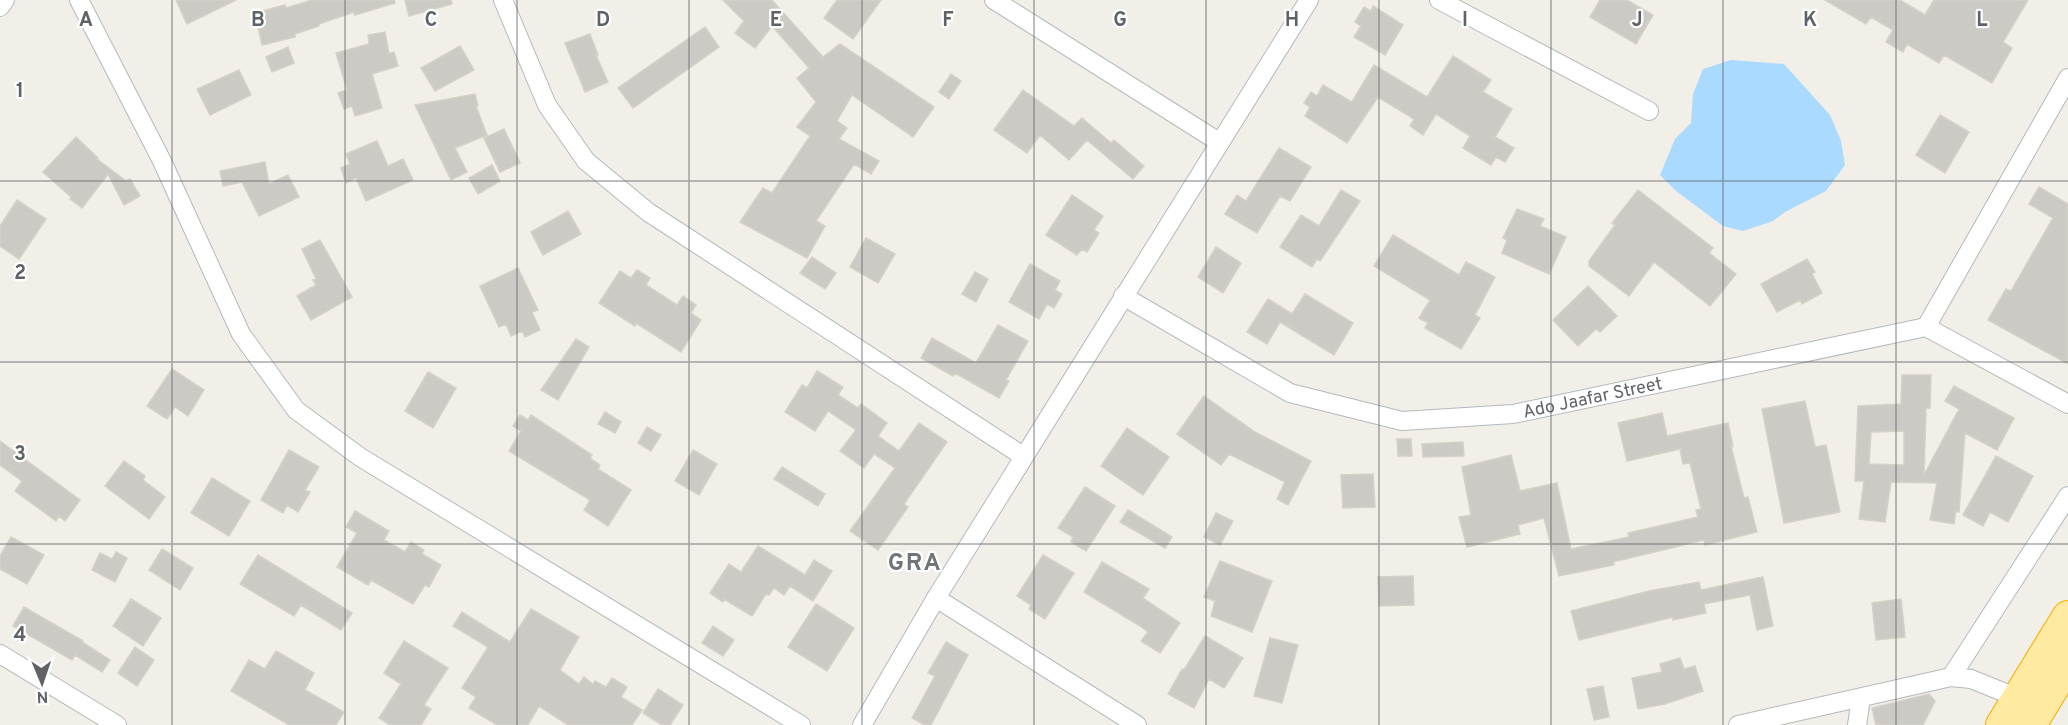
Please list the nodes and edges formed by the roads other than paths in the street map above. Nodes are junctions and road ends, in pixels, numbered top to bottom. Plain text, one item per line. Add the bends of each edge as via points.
1 (5, 0) edge
2 (79, 0) edge
3 (503, 0) edge
4 (994, 0) edge
5 (1308, 0) edge
6 (1439, 0) edge
7 (0, 7) edge
8 (2068, 78) edge
9 (1649, 111) dead end
10 (1219, 142) junction
11 (1123, 296) junction
12 (1926, 327) junction
13 (2068, 404) edge
14 (1023, 456) junction
15 (2068, 496) edge
16 (936, 598) junction
17 (2068, 617) edge
18 (0, 654) edge
19 (2068, 662) edge
20 (1951, 677) junction
21 (1861, 698) junction
22 (2024, 711) edge
23 (1746, 724) edge
24 (117, 725) edge
25 (801, 725) edge
26 (862, 725) edge
27 (1137, 725) edge
28 (1857, 725) edge
29 (2002, 725) edge

1 - 7 street
2 - 25 street via 162,161 241,334 296,410 360,457
3 - 14 street via 547,105 586,161 648,212
4 - 10 street
5 - 10 street
6 - 9 street
8 - 12 street
10 - 11 street
11 - 12 street, Ado Jaafar Street via 1290,393 1402,422 1513,414
11 - 14 street
12 - 13 street
14 - 16 street
15 - 20 street
16 - 26 street
16 - 27 street
17 - 22 highway
18 - 24 street
19 - 22 highway
20 - 21 street
20 - 22 street via 1971,679
21 - 23 street
21 - 28 street
22 - 29 highway

